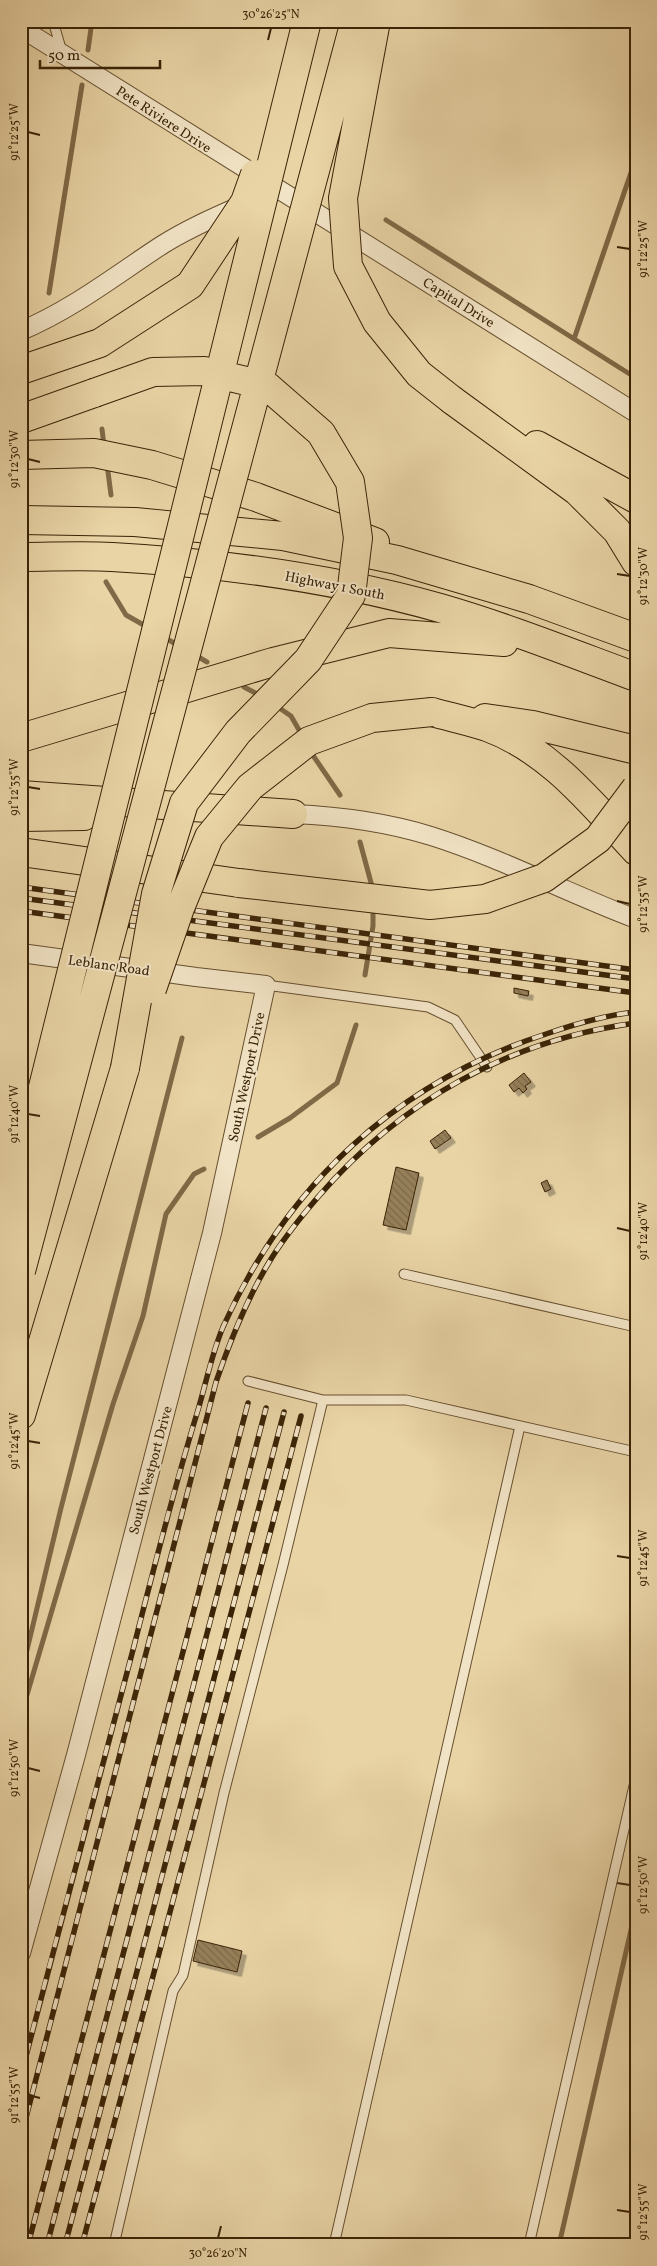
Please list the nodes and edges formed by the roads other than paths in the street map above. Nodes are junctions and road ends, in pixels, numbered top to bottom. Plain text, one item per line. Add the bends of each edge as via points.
1 (53, 21) edge
2 (307, 21) edge
3 (355, 21) edge
4 (376, 21) edge
5 (21, 28) edge
6 (63, 54) junction
7 (282, 191) junction
8 (21, 331) edge
9 (21, 370) edge
10 (452, 400) junction
11 (636, 414) edge
12 (21, 419) edge
13 (21, 455) edge
14 (636, 499) edge
15 (21, 520) edge
16 (21, 557) edge
17 (636, 562) edge
18 (529, 599) junction
19 (628, 633) edge
20 (562, 649) junction
21 (636, 677) edge
22 (432, 712) junction
23 (21, 738) edge
24 (636, 750) edge
25 (636, 788) edge
26 (21, 795) edge
27 (293, 814) junction
28 (21, 817) edge
29 (636, 851) edge
30 (21, 852) edge
31 (636, 919) edge
32 (21, 953) edge
33 (266, 985) junction
34 (487, 1067) dead end
35 (125, 1068) junction
36 (21, 1176) edge
37 (21, 1271) edge
38 (404, 1274) dead end
39 (636, 1327) edge
40 (248, 1381) dead end
41 (323, 1400) junction
42 (21, 1415) edge
43 (520, 1426) junction
44 (636, 1452) edge
45 (636, 1777) edge
46 (21, 1953) edge
47 (114, 2245) edge
48 (334, 2245) edge
49 (529, 2245) edge

1 - 6 lane
2 - 9 highway, bridge via 245,202 190,284 100,343
2 - 36 highway, bridge
3 - 37 highway, bridge
4 - 10 highway, bridge via 343,198 348,266 377,322 419,374
5 - 6 street, Pete Riviere Drive
6 - 7 street, Pete Riviere Drive
7 - 8 street via 251,200 204,221 163,244 105,285
7 - 11 street, Capital Drive
10 - 14 highway
10 - 17 highway via 577,491 617,531
12 - 35 highway, bridge via 153,372 205,371 267,386 321,433 350,482 358,538 351,595 308,660 238,732 184,803 156,894
13 - 18 highway via 94,453 152,465 256,497
15 - 18 highway via 135,522 283,536 397,560
16 - 20 highway, Highway 1 South via 110,557 232,567 328,582 440,608
18 - 19 highway
20 - 21 highway, Highway 1 South
20 - 23 highway via 482,639 389,633 272,662
22 - 24 highway via 533,725
22 - 29 highway via 488,728 530,749 564,774
22 - 35 highway, bridge via 372,718 309,741 250,787 209,837 180,908
25 - 30 highway, bridge via 598,839 544,878 485,899 430,905
26 - 27 highway
27 - 28 highway
27 - 31 street via 351,819 431,836
32 - 33 street, Leblanc Road
33 - 34 lane via 428,1007 455,1020
33 - 46 street, South Westport Drive via 212,1233
35 - 42 highway
38 - 39 lane
40 - 41 lane
41 - 43 lane via 406,1400
41 - 47 lane via 226,1783 183,1975 173,1991
43 - 44 lane
43 - 48 lane
45 - 49 lane

